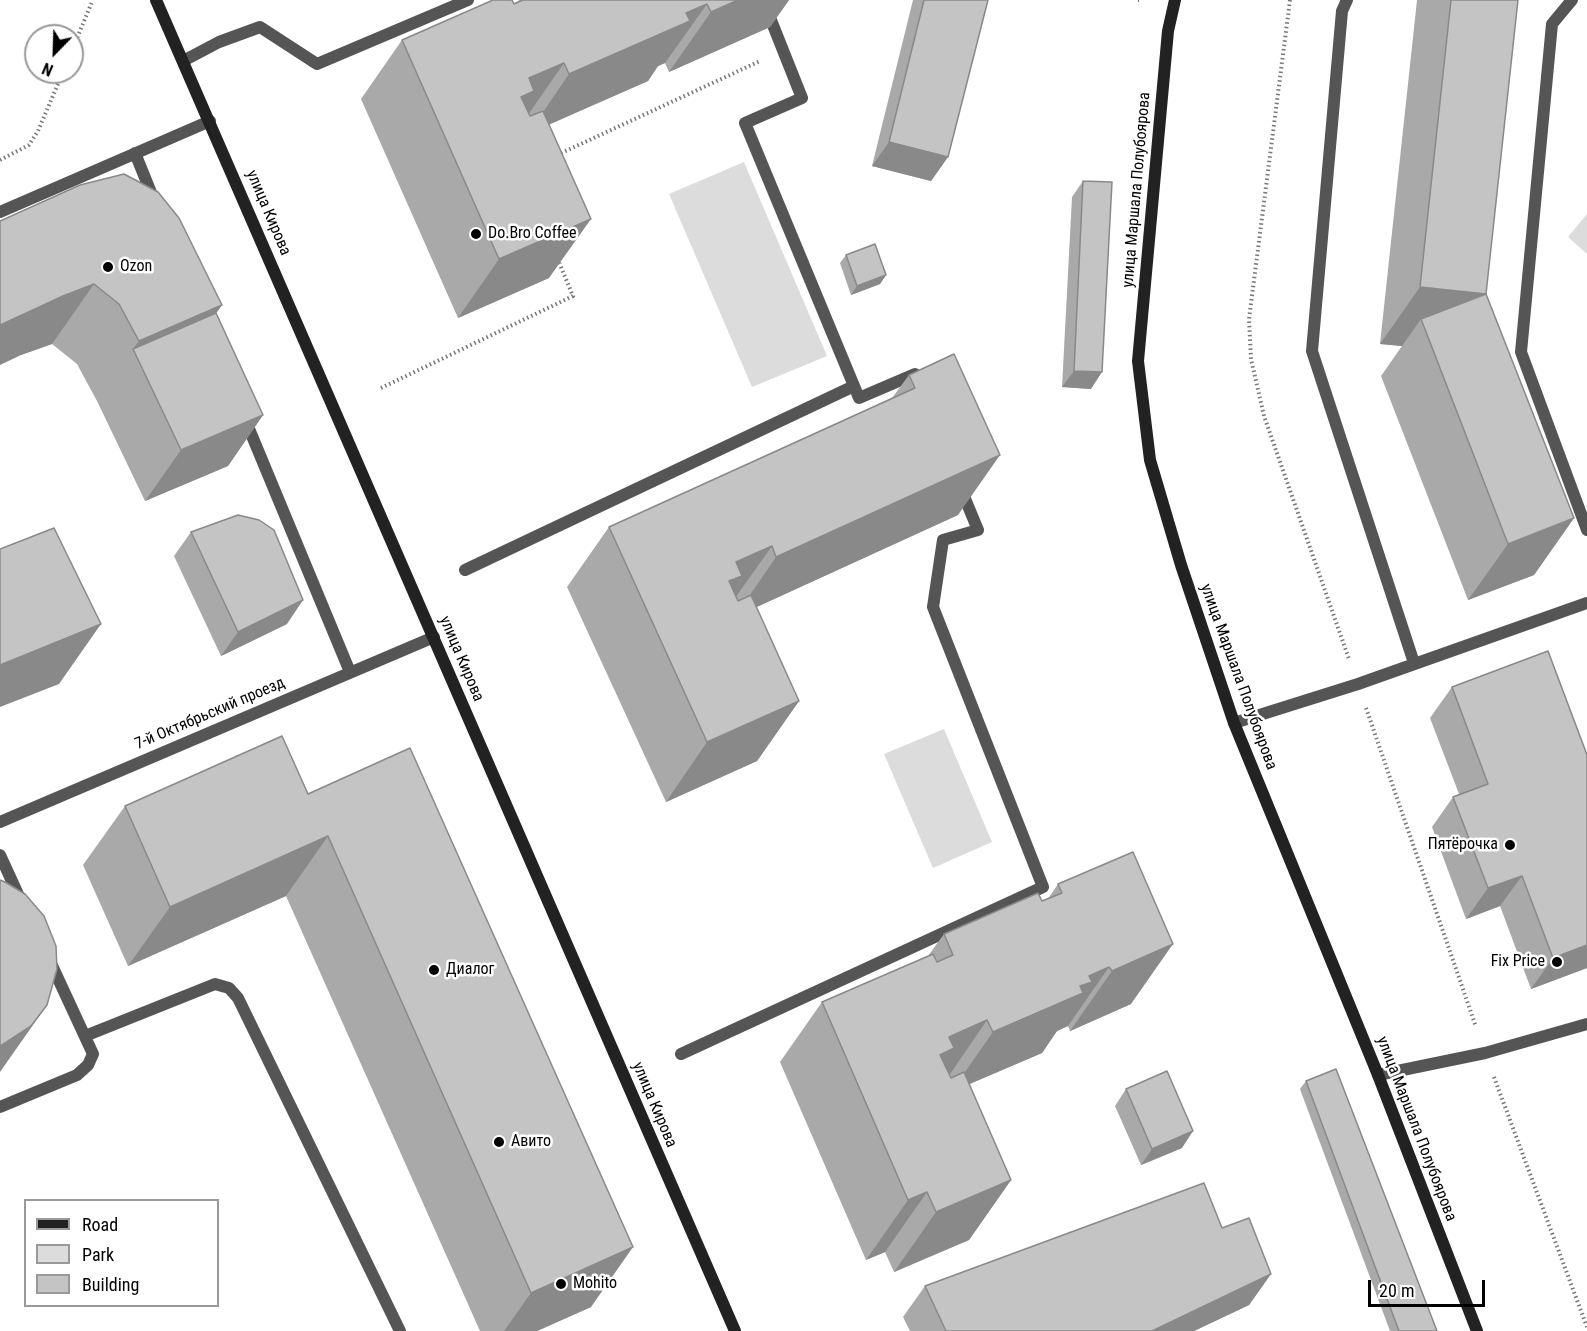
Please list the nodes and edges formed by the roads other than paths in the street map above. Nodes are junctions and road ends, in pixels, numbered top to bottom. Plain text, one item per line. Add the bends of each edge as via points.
1 (156, 0) edge
2 (468, 0) edge
3 (763, 0) edge
4 (1174, 0) edge
5 (1347, 0) edge
6 (1572, 0) edge
7 (183, 61) junction
8 (210, 121) junction
9 (135, 153) junction
10 (158, 208) edge
11 (0, 212) edge
12 (854, 386) junction
13 (923, 395) edge
14 (240, 407) edge
15 (957, 478) edge
16 (1587, 530) edge
17 (465, 570) dead end
18 (1587, 603) edge
19 (434, 637) junction
20 (1414, 663) junction
21 (350, 672) junction
22 (1234, 723) junction
23 (0, 822) edge
24 (0, 855) edge
25 (30, 919) edge
26 (45, 951) edge
27 (1587, 1024) edge
28 (85, 1036) junction
29 (681, 1054) dead end
30 (1378, 1076) junction
31 (0, 1107) edge
32 (400, 1331) edge
33 (735, 1331) edge
34 (1477, 1331) edge

1 - 7 main road, улица Кирова
2 - 7 lane via 317,64 260,27
3 - 12 lane via 802,98 745,123
4 - 22 main road, улица Маршала Полубоярова via 1138,362 1150,460
5 - 20 lane via 1342,11 1312,351
6 - 16 lane via 1552,24 1521,352
7 - 8 main road, улица Кирова
8 - 9 lane
8 - 19 main road, улица Кирова
9 - 10 lane
9 - 11 lane
12 - 13 lane via 859,398 915,374
12 - 17 lane
14 - 21 lane
15 - 29 lane via 978,530 943,540 933,607 1042,886
18 - 20 lane
19 - 21 lane, 7-й Октябрьский проезд
19 - 33 main road, улица Кирова
20 - 22 lane
21 - 23 lane, 7-й Октябрьский проезд
22 - 30 main road, улица Маршала Полубоярова
24 - 25 lane
26 - 28 lane
27 - 30 lane via 1485,1053
28 - 31 lane via 93,1054 77,1075
28 - 32 lane via 214,984 229,988 238,998
30 - 34 main road, улица Маршала Полубоярова

